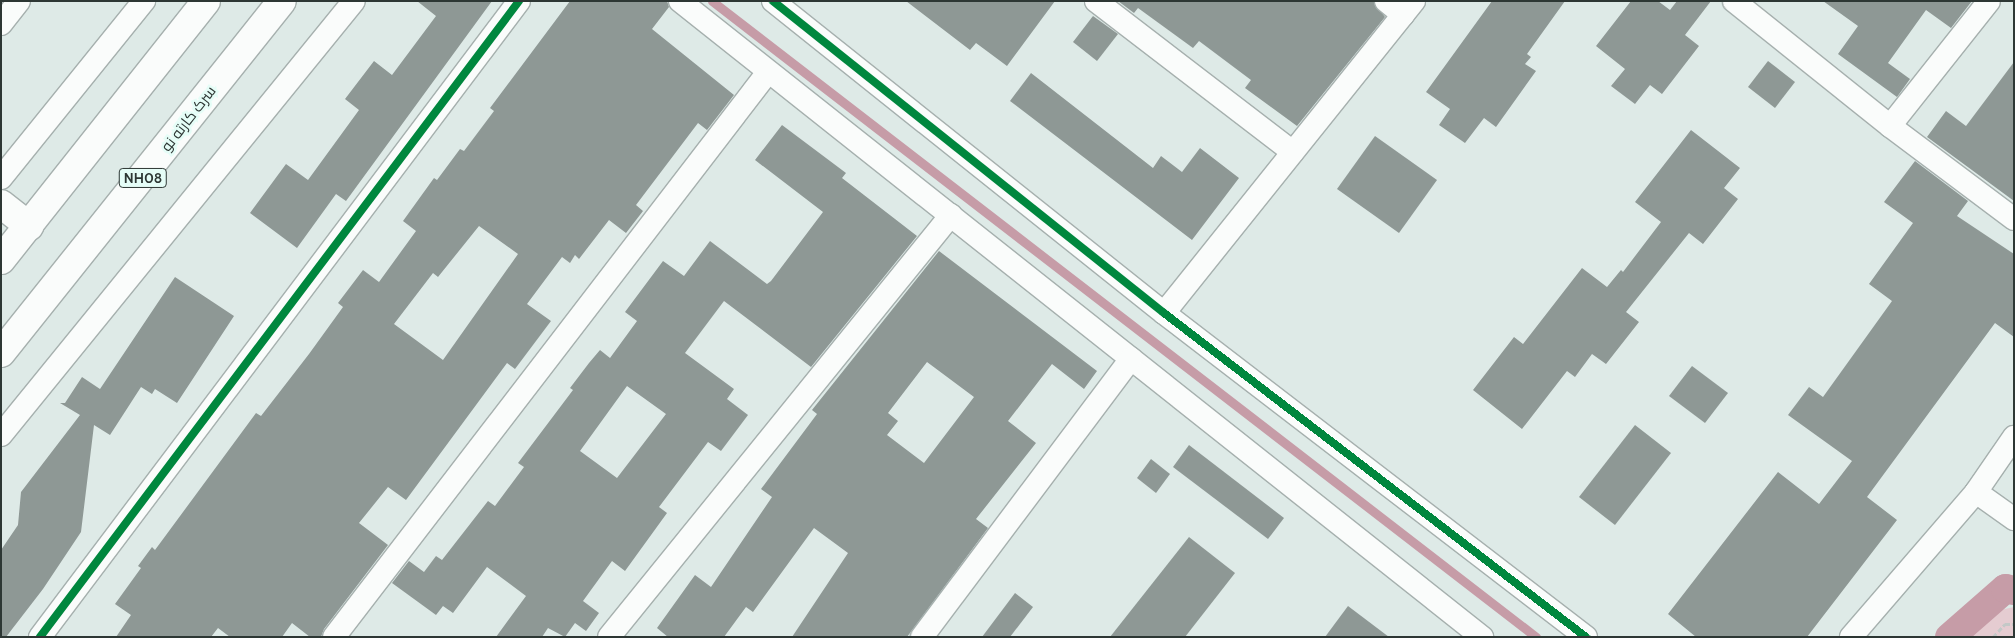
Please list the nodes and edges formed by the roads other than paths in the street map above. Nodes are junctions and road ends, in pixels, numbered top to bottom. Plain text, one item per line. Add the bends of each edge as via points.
1 (19, 1) edge
2 (144, 1) edge
3 (206, 1) edge
4 (282, 1) edge
5 (354, 1) edge
6 (519, 1) edge
7 (680, 1) edge
8 (773, 1) edge
9 (1096, 1) edge
10 (1734, 1) edge
11 (1989, 1) edge
12 (1401, 6) edge
13 (1, 24) edge
14 (768, 72) junction
15 (1890, 126) junction
16 (1293, 152) junction
17 (1, 178) edge
18 (1, 204) edge
19 (951, 215) junction
20 (2014, 219) edge
21 (29, 226) junction
22 (1, 260) edge
23 (1164, 313) junction
24 (1, 353) edge
25 (1131, 360) junction
26 (1, 435) edge
27 (2014, 437) edge
28 (1976, 492) junction
29 (2014, 519) edge
30 (44, 635) edge
31 (334, 637) edge
32 (609, 637) edge
33 (922, 637) edge
34 (1482, 637) edge
35 (1586, 637) edge
36 (1851, 637) edge

1 - 13 street
2 - 17 street
3 - 21 highway
4 - 24 highway, سرک کارته نو / NH08
5 - 26 street
6 - 30 street
7 - 14 street
8 - 23 street
9 - 16 street
10 - 15 street
11 - 15 street
12 - 16 street
14 - 19 street
14 - 31 street
15 - 20 street
16 - 23 street
18 - 21 highway
19 - 25 street
19 - 32 street
21 - 22 highway
23 - 35 street
25 - 33 street
25 - 34 street
27 - 28 street
28 - 29 street
28 - 36 street

